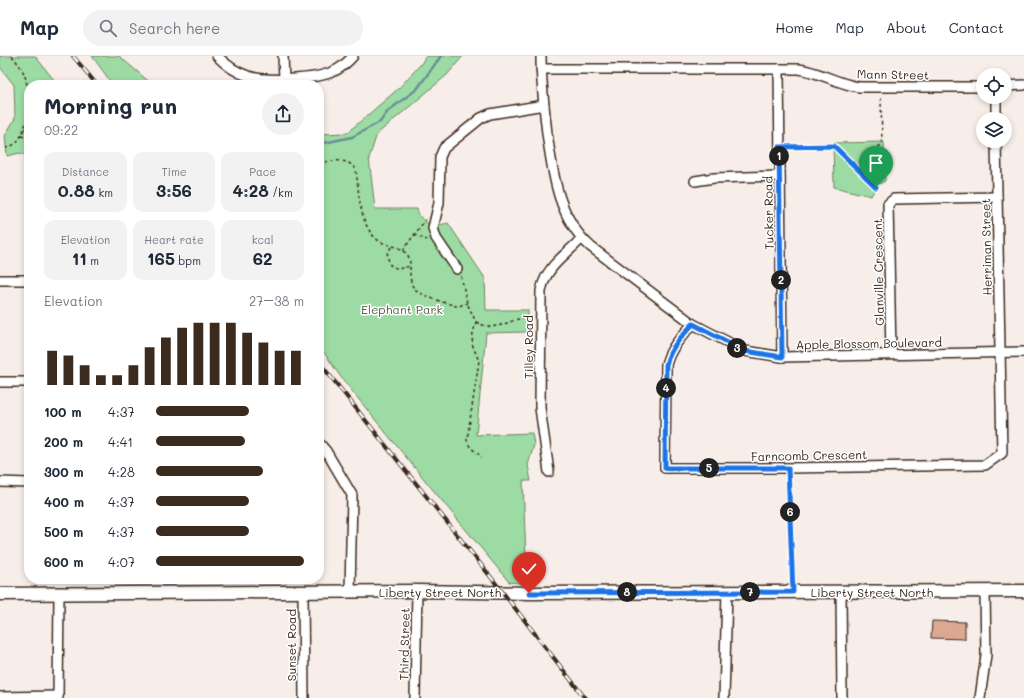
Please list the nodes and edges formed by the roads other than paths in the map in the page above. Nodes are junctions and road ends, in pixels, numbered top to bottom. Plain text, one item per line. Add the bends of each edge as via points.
1 (217, 56) edge
2 (283, 56) edge
3 (353, 56) edge
4 (541, 56) edge
5 (541, 69) junction
6 (779, 69) junction
7 (284, 79) junction
8 (1024, 85) edge
9 (1012, 86) edge
10 (976, 87) edge
11 (544, 105) junction
12 (996, 148) edge
13 (779, 176) junction
14 (695, 181) dead end
15 (997, 197) junction
16 (581, 238) junction
17 (457, 269) road end
18 (0, 280) edge
19 (24, 280) edge
20 (693, 324) junction
21 (1024, 352) edge
22 (1001, 353) junction
23 (891, 354) junction
24 (782, 357) junction
25 (0, 382) edge
26 (24, 382) edge
27 (324, 457) edge
28 (549, 472) dead end
29 (0, 482) edge
30 (24, 483) edge
31 (417, 591) junction
32 (1024, 591) edge
33 (350, 592) junction
34 (727, 592) junction
35 (841, 592) junction
36 (986, 592) junction
37 (303, 593) junction
38 (0, 594) edge
39 (58, 594) junction
40 (0, 697) edge
41 (58, 697) edge
42 (304, 698) edge
43 (415, 698) edge
44 (724, 698) edge
45 (842, 698) edge
46 (980, 698) edge

1 - 7 street via 227,66 247,76 265,80
2 - 7 street
3 - 7 street via 334,71 315,77
4 - 5 street, Apple Blossom Boulevard
5 - 6 street, Mann Street
5 - 11 street, Apple Blossom Boulevard
6 - 10 street, Mann Street via 809,71 859,87
6 - 13 street, Tucker Road
8 - 9 street
11 - 16 street, Apple Blossom Boulevard via 555,185 566,216
11 - 17 street via 490,114 481,118 444,148 440,157 439,203 434,219 434,233
12 - 15 street, Herriman Street
13 - 14 street
13 - 24 street, Tucker Road
15 - 22 street, Herriman Street
15 - 23 street, Glanville Crescent via 894,199 888,204
16 - 20 street, Apple Blossom Boulevard
16 - 28 street, Tilley Road via 552,265 541,291 540,408
18 - 19 street
20 - 22 street, Farncomb Crescent via 672,348 666,365 665,468 985,464 1002,453
20 - 24 street, Apple Blossom Boulevard via 745,351
21 - 22 street, Apple Blossom Boulevard
22 - 23 street, Apple Blossom Boulevard
23 - 24 street, Apple Blossom Boulevard
25 - 26 street
27 - 33 street via 352,495
29 - 30 street
31 - 33 main road, Liberty Street North
31 - 34 main road, Liberty Street North
31 - 43 street, Third Street
32 - 36 main road, Liberty Street North
33 - 37 main road, Liberty Street North
34 - 35 main road, Liberty Street North
34 - 44 street
35 - 36 main road, Liberty Street North
35 - 45 street
36 - 46 street via 986,655
37 - 39 main road, Liberty Street North
37 - 42 street, Sunset Road
38 - 39 main road, Liberty Street North
39 - 41 street
40 - 41 street

